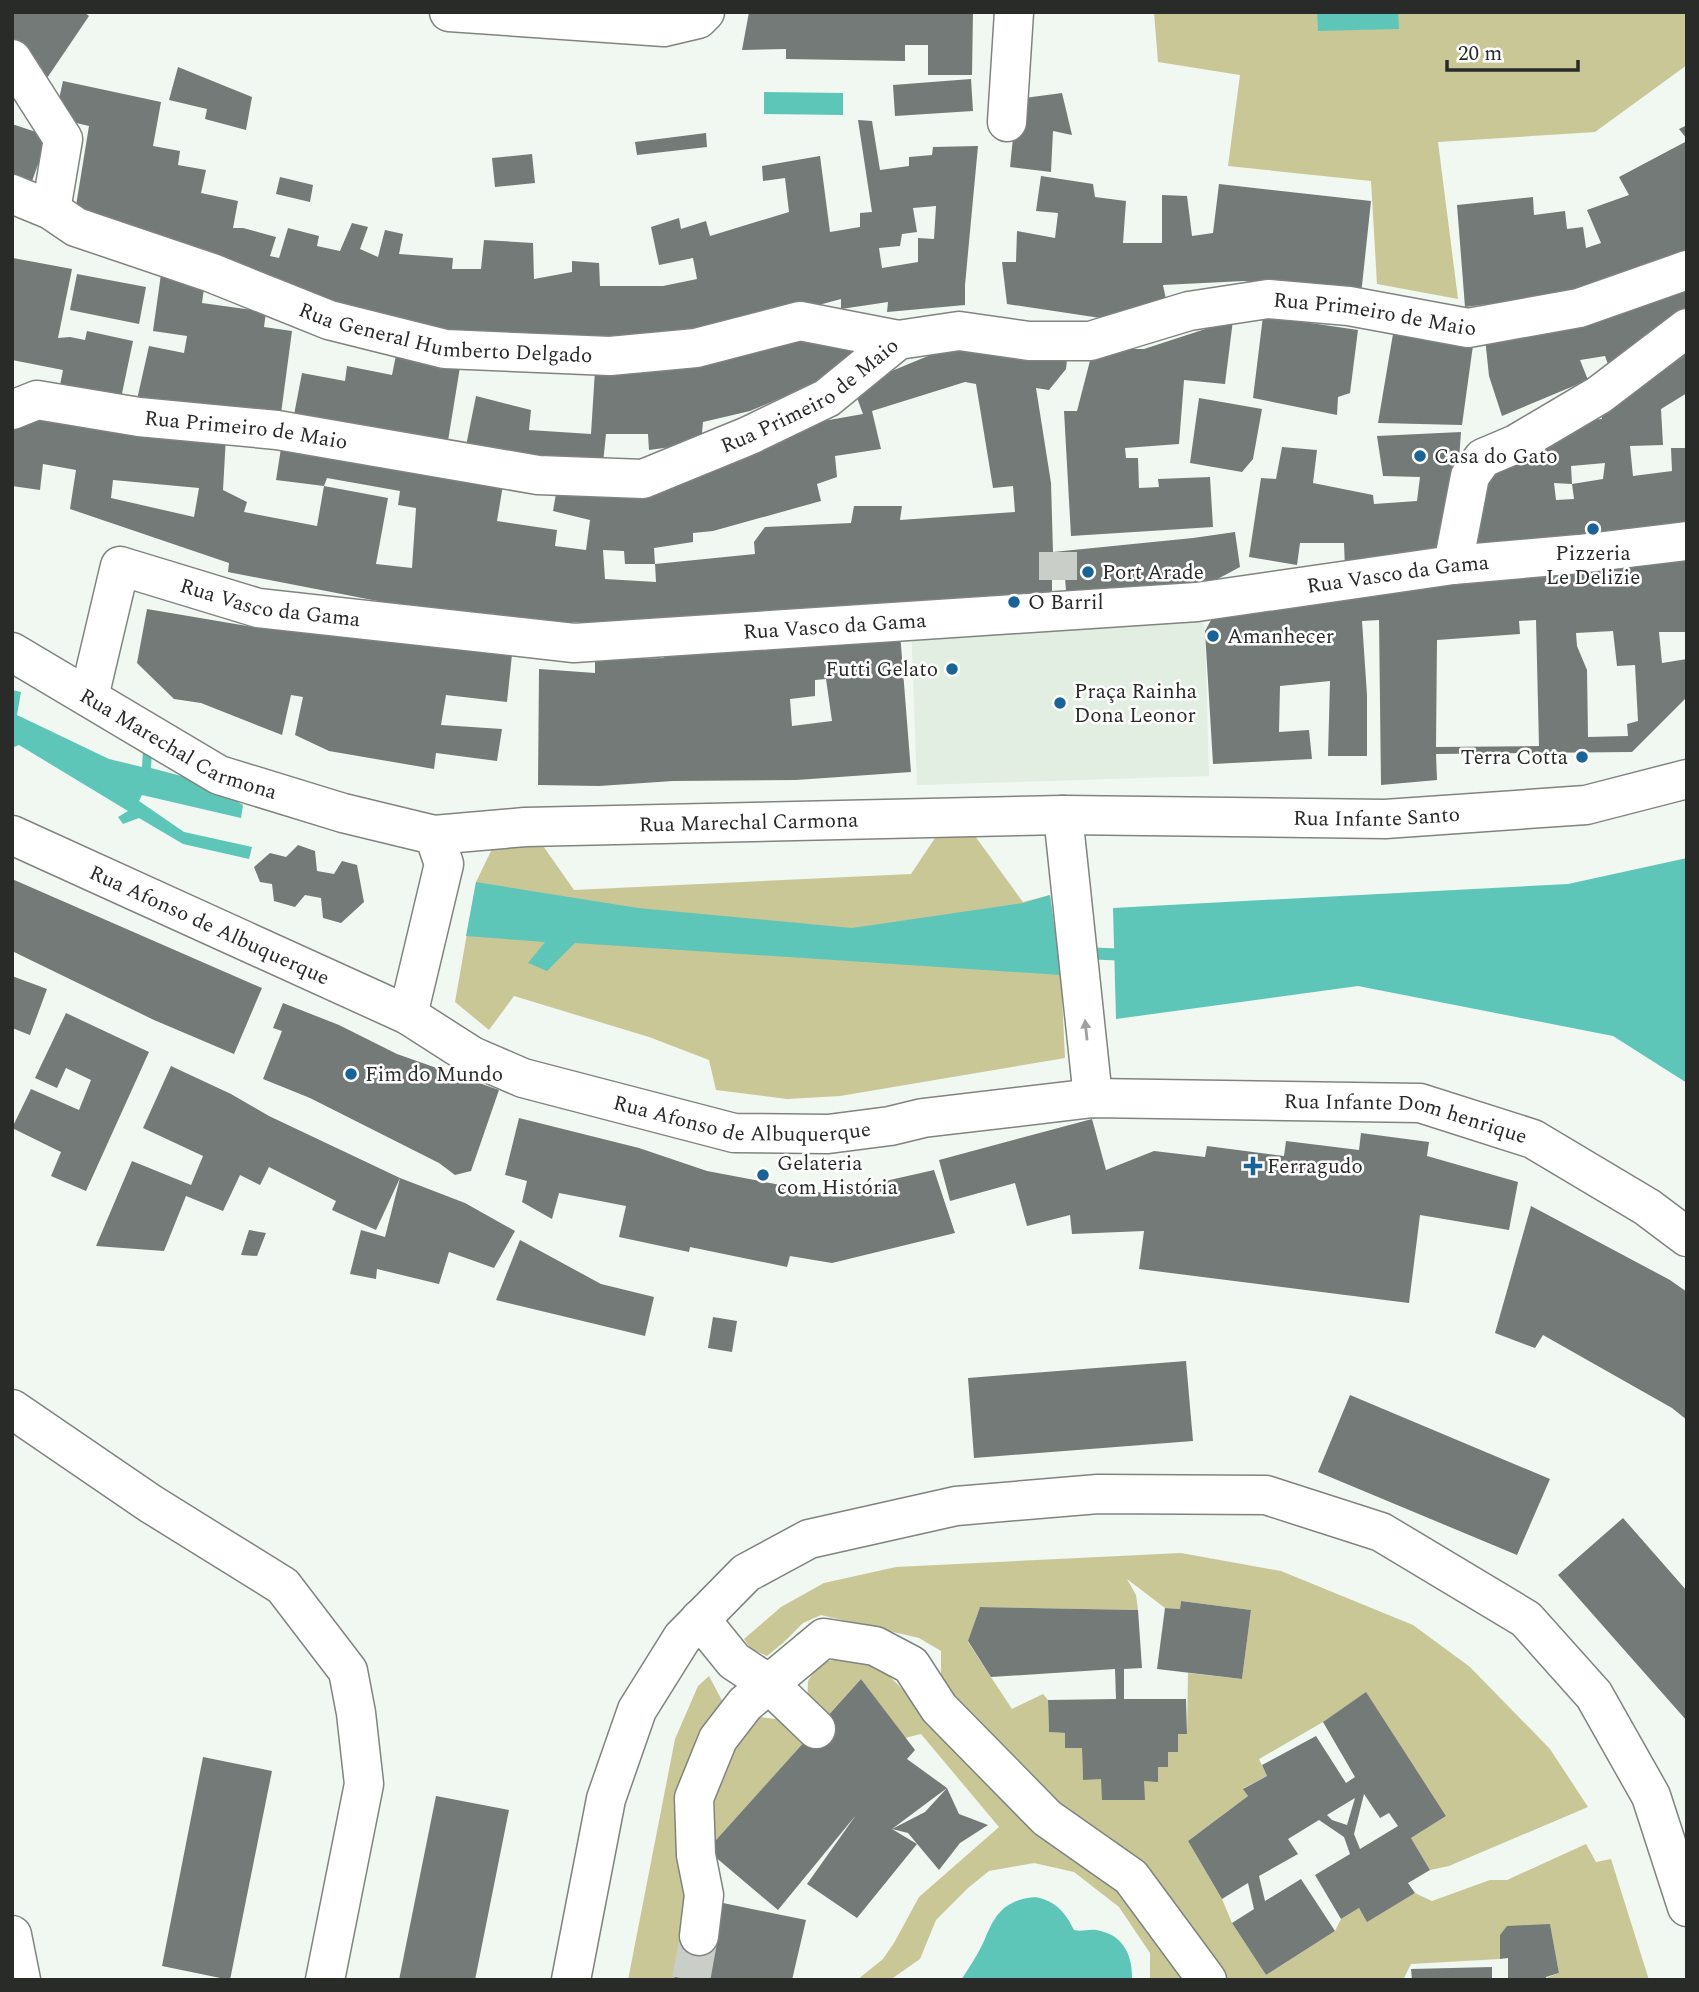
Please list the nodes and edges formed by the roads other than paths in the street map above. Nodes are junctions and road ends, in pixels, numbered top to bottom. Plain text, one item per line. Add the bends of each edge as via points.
1 (449, 12) edge
2 (705, 12) edge
3 (1014, 12) edge
4 (12, 59) edge
5 (1007, 122) dead end
6 (12, 194) edge
7 (51, 210) junction
8 (1687, 270) edge
9 (1687, 328) edge
10 (898, 340) junction
11 (12, 410) edge
12 (1687, 541) edge
13 (1453, 565) junction
14 (12, 652) edge
15 (89, 697) junction
16 (1687, 779) edge
17 (1063, 815) junction
18 (12, 835) edge
19 (439, 849) junction
20 (408, 1015) junction
21 (1093, 1098) junction
22 (1687, 1237) edge
23 (12, 1409) edge
24 (12, 1425) edge
25 (51, 1435) junction
26 (700, 1619) junction
27 (769, 1684) junction
28 (816, 1729) dead end
29 (1687, 1907) edge
30 (12, 1935) edge
31 (699, 1936) tunnel mouth
32 (20, 1980) edge
33 (325, 1980) edge
34 (571, 1980) edge
35 (1207, 1980) edge

1 - 2 street via 664,27 698,19
3 - 5 street
4 - 7 street via 63,139
6 - 7 street, Rua General Humberto Delgado
7 - 10 street, Rua General Humberto Delgado via 76,227 212,273 329,320 445,349 610,356 696,348 800,321
8 - 10 street, Rua Primeiro de Maio via 1579,308 1468,328 1349,306 1268,299 1189,311 1090,341 1029,341 959,331
9 - 13 street via 1599,394 1516,444 1483,458 1470,476
10 - 11 street, Rua Primeiro de Maio via 827,398 643,479 538,475 277,430 139,417 37,400
12 - 13 street, Rua Vasco da Gama
13 - 15 street, Rua Vasco da Gama via 1197,603 573,643 258,608 120,566
14 - 15 street, Rua Marechal Carmona
15 - 19 street, Rua Marechal Carmona via 219,775 343,813
16 - 17 street, Rua Infante Santo via 1586,805 1385,819
17 - 19 street, Rua Marechal Carmona via 525,827
21 -> 17 street
18 - 20 street, Rua Afonso de Albuquerque
19 - 20 street
20 - 21 street, Rua Afonso de Albuquerque via 472,1056 523,1078 734,1133 828,1134
21 - 22 street, Rua Infante Dom henrique via 1420,1103 1533,1139 1647,1207
23 - 25 street
24 - 25 street
25 - 33 street via 150,1504 283,1586 348,1671 364,1784
26 - 27 street via 734,1661
26 - 29 street via 746,1573 809,1539 956,1506 1098,1494 1266,1494 1381,1532 1526,1619 1594,1695 1651,1796
26 - 34 street via 682,1638 637,1710 606,1799
27 - 28 street
27 - 31 street via 745,1704 718,1739 694,1798 696,1855 704,1895
27 - 35 street via 824,1638 875,1646 911,1665 939,1708 1047,1818 1131,1877
30 - 32 street

